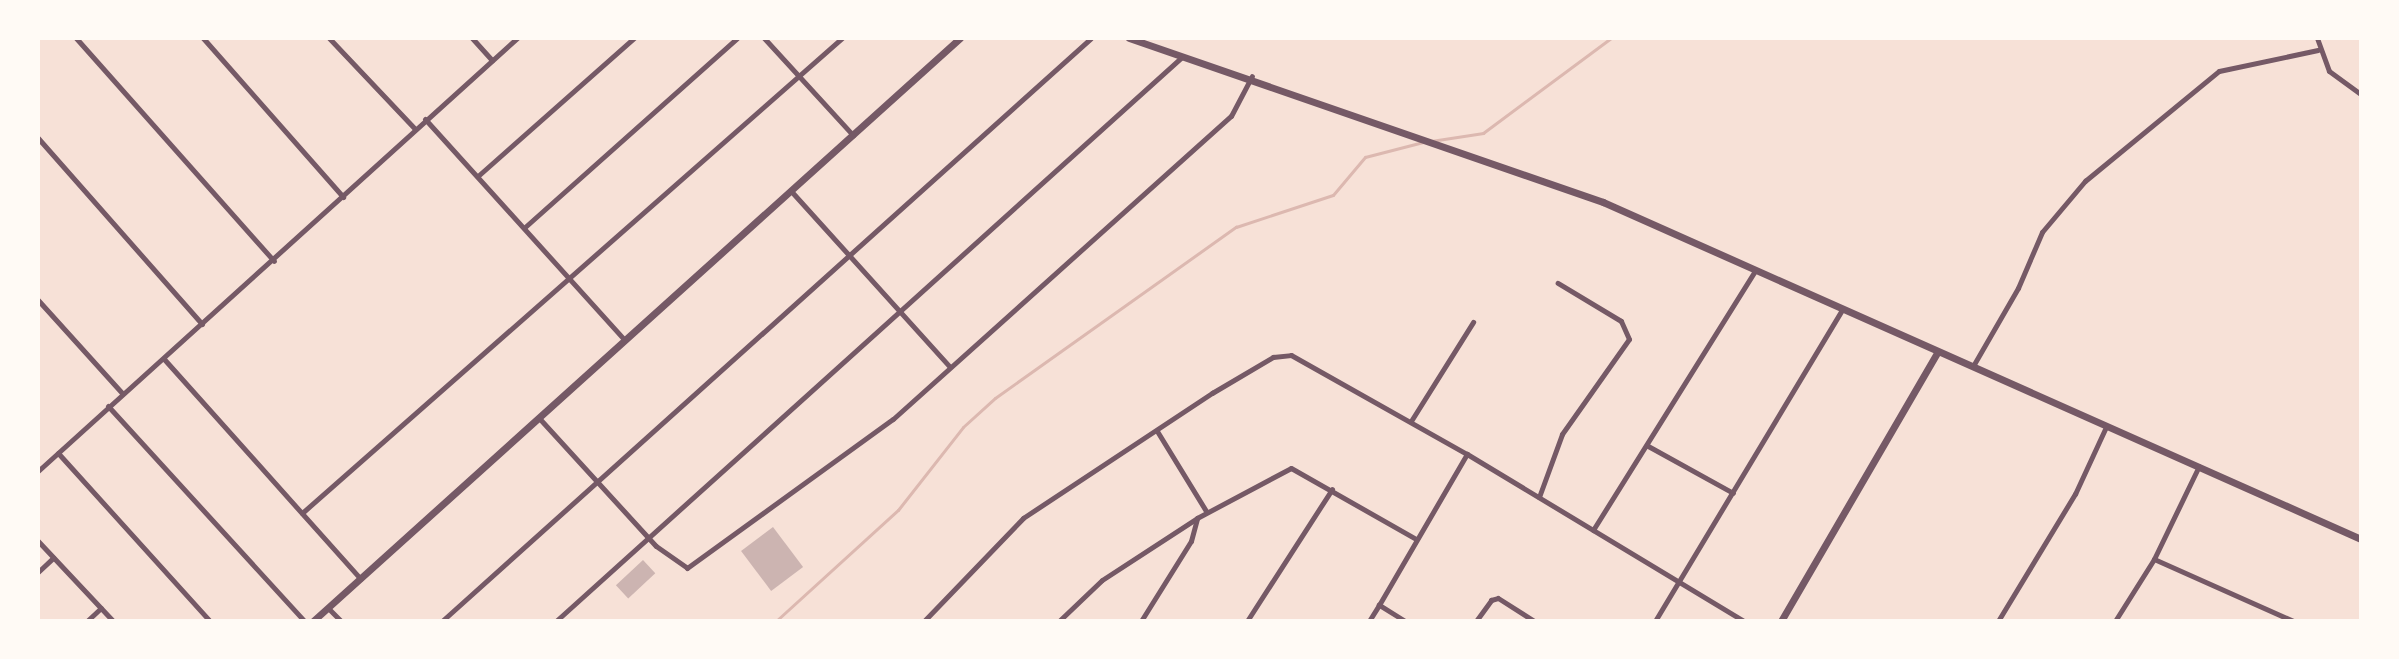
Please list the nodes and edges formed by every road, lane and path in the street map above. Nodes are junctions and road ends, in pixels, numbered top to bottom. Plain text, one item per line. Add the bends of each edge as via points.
1 (76, 38) edge
2 (203, 38) edge
3 (329, 38) edge
4 (472, 38) edge
5 (517, 38) edge
6 (634, 38) edge
7 (737, 38) edge
8 (764, 38) edge
9 (842, 38) edge
10 (960, 38) edge
11 (1091, 38) edge
12 (1129, 38) edge
13 (2317, 38) edge
14 (2318, 50) junction
15 (1185, 55) junction
16 (492, 60) junction
17 (799, 76) junction
18 (1252, 76) junction
19 (2361, 94) edge
20 (425, 119) junction
21 (415, 129) junction
22 (853, 135) junction
23 (38, 138) edge
24 (479, 175) junction
25 (791, 191) junction
26 (343, 197) junction
27 (525, 227) junction
28 (850, 254) junction
29 (274, 261) junction
30 (1755, 271) junction
31 (570, 276) junction
32 (1558, 283) dead end
33 (38, 300) edge
34 (900, 309) junction
35 (1842, 310) junction
36 (1473, 322) dead end
37 (202, 324) junction
38 (624, 339) junction
39 (1937, 353) junction
40 (164, 359) junction
41 (950, 367) junction
42 (1973, 367) junction
43 (122, 393) junction
44 (108, 406) junction
45 (538, 417) junction
46 (1411, 421) junction
47 (2106, 427) junction
48 (1157, 431) junction
49 (1648, 446) junction
50 (58, 453) junction
51 (1467, 454) junction
52 (2199, 466) junction
53 (38, 471) edge
54 (596, 482) junction
55 (1332, 489) junction
56 (1733, 493) junction
57 (1539, 497) junction
58 (1206, 511) junction
59 (302, 513) junction
60 (1197, 518) junction
61 (1593, 530) junction
62 (649, 538) junction
63 (1416, 539) junction
64 (2361, 539) edge
65 (38, 541) edge
66 (53, 558) junction
67 (2154, 559) junction
68 (38, 572) edge
69 (361, 579) junction
70 (1678, 582) junction
71 (1379, 605) junction
72 (101, 608) junction
73 (328, 608) junction
74 (87, 621) edge
75 (113, 621) edge
76 (210, 621) edge
77 (304, 621) edge
78 (313, 621) edge
79 (341, 621) edge
80 (442, 621) edge
81 (556, 621) edge
82 (924, 621) edge
83 (1059, 621) edge
84 (1141, 621) edge
85 (1247, 621) edge
86 (1369, 621) edge
87 (1405, 621) edge
88 (1476, 621) edge
89 (1534, 621) edge
90 (1655, 621) edge
91 (1744, 621) edge
92 (1781, 621) edge
93 (1998, 621) edge
94 (2115, 621) edge
95 (2293, 621) edge

1 - 29 street
2 - 26 street
3 - 21 street
4 - 16 street
5 - 16 street
6 - 24 street
7 - 27 street
8 - 17 street
9 - 17 street
10 - 22 street
11 - 28 street
12 - 15 street
13 - 14 street
14 - 19 street via 2329,71
14 - 42 street via 2219,71 2085,181 2042,232 2018,288
15 - 18 street
15 - 34 street
16 - 20 street
17 - 22 street
17 - 31 street
18 - 30 street via 1603,202
18 - 41 street via 1231,116
20 - 21 street
20 - 24 street
21 - 26 street
22 - 25 street
23 - 37 street
24 - 27 street
25 - 28 street
25 - 38 street
26 - 29 street
27 - 31 street
28 - 34 street
28 - 54 street
29 - 37 street
30 - 35 street
30 - 49 street
31 - 38 street
31 - 59 street
32 - 57 street via 1621,321 1629,339 1562,434
33 - 43 street
34 - 41 street
34 - 62 street
35 - 39 street
35 - 56 street
36 - 46 street
37 - 40 street
38 - 45 street
39 - 42 street
39 - 92 street
40 - 43 street
40 - 59 street
41 - 62 street via 893,419 687,568
42 - 47 street
43 - 44 street
44 - 50 street
44 - 77 street
45 - 54 street
45 - 69 street
46 - 48 street via 1291,355 1273,357
46 - 51 street
47 - 52 street
47 - 93 street via 2075,494
48 - 58 street
48 - 82 street via 1023,518
49 - 56 street
49 - 61 street
50 - 53 street
50 - 76 street
51 - 57 street
51 - 63 street
52 - 64 street
52 - 67 street
54 - 62 street
54 - 80 street
55 - 58 street via 1291,468
55 - 63 street
55 - 85 street
56 - 70 street
57 - 61 street
58 - 60 street
59 - 69 street
60 - 83 street via 1102,580
60 - 84 street via 1191,541
61 - 70 street
62 - 81 street
63 - 71 street
65 - 66 street
66 - 68 street
66 - 72 street
67 - 94 street
67 - 95 street
69 - 73 street
70 - 90 street
70 - 91 street
71 - 86 street
71 - 87 street
72 - 74 street
72 - 75 street
73 - 78 street
73 - 79 street
88 - 89 street via 1498,598

